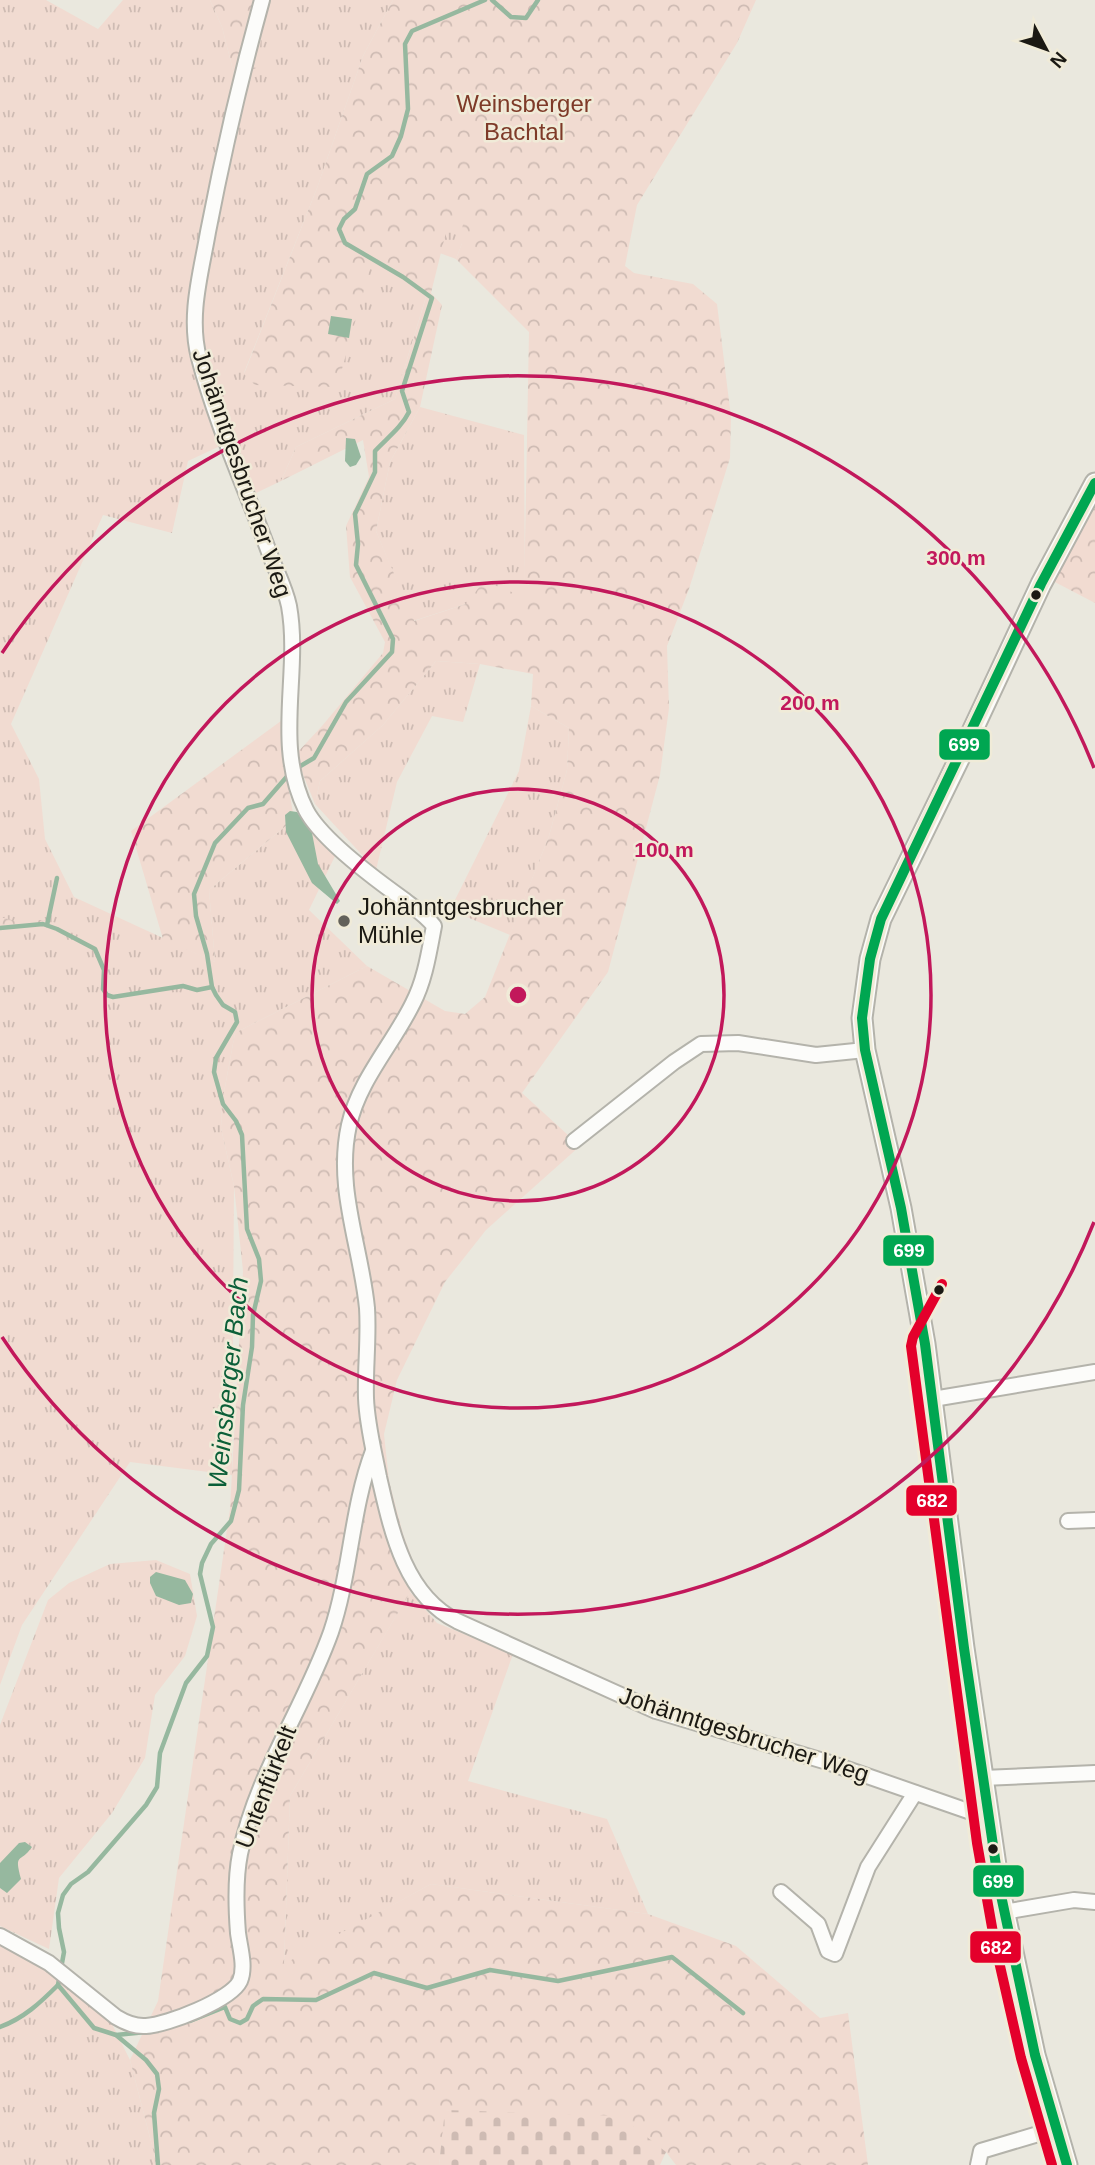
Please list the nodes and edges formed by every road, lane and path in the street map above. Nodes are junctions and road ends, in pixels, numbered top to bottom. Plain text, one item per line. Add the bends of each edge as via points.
1 (261, 0) edge
2 (1095, 483) edge
3 (865, 1051) junction
4 (574, 1141) dead end
5 (1095, 1372) edge
6 (933, 1399) junction
7 (373, 1450) junction
8 (1095, 1520) edge
9 (1068, 1521) dead end
10 (1095, 1773) edge
11 (983, 1778) junction
12 (915, 1793) junction
13 (988, 1818) junction
14 (781, 1892) dead end
15 (1095, 1902) edge
16 (1004, 1912) junction
17 (0, 1936) edge
18 (1055, 2129) junction
19 (978, 2165) edge
20 (1067, 2165) edge

1 - 7 street, Johänntgesbrucher Weg via 196,297 198,357 289,604 288,737 304,807 350,857 434,926 420,988 360,1092 346,1145 346,1195 367,1310 366,1400
2 - 3 street via 1041,583 881,919 865,987
3 - 4 street via 816,1055 738,1043 701,1044
3 - 6 street via 913,1269
5 - 6 street
6 - 11 street
7 - 12 street, Johänntgesbrucher Weg via 404,1562 428,1598 449,1617 656,1711
7 - 17 street, Untenfürkelt via 363,1475 331,1630 259,1791 244,1837 236,1881 240,1981 230,1993 170,2022 131,2024 49,1963
8 - 9 street
10 - 11 street
11 - 13 street
12 - 13 street, Johänntgesbrucher Weg
12 - 14 street via 868,1867 835,1954 828,1951 818,1924
13 - 16 street
15 - 16 street via 1074,1900
16 - 18 street
18 - 19 street via 981,2151
18 - 20 street

